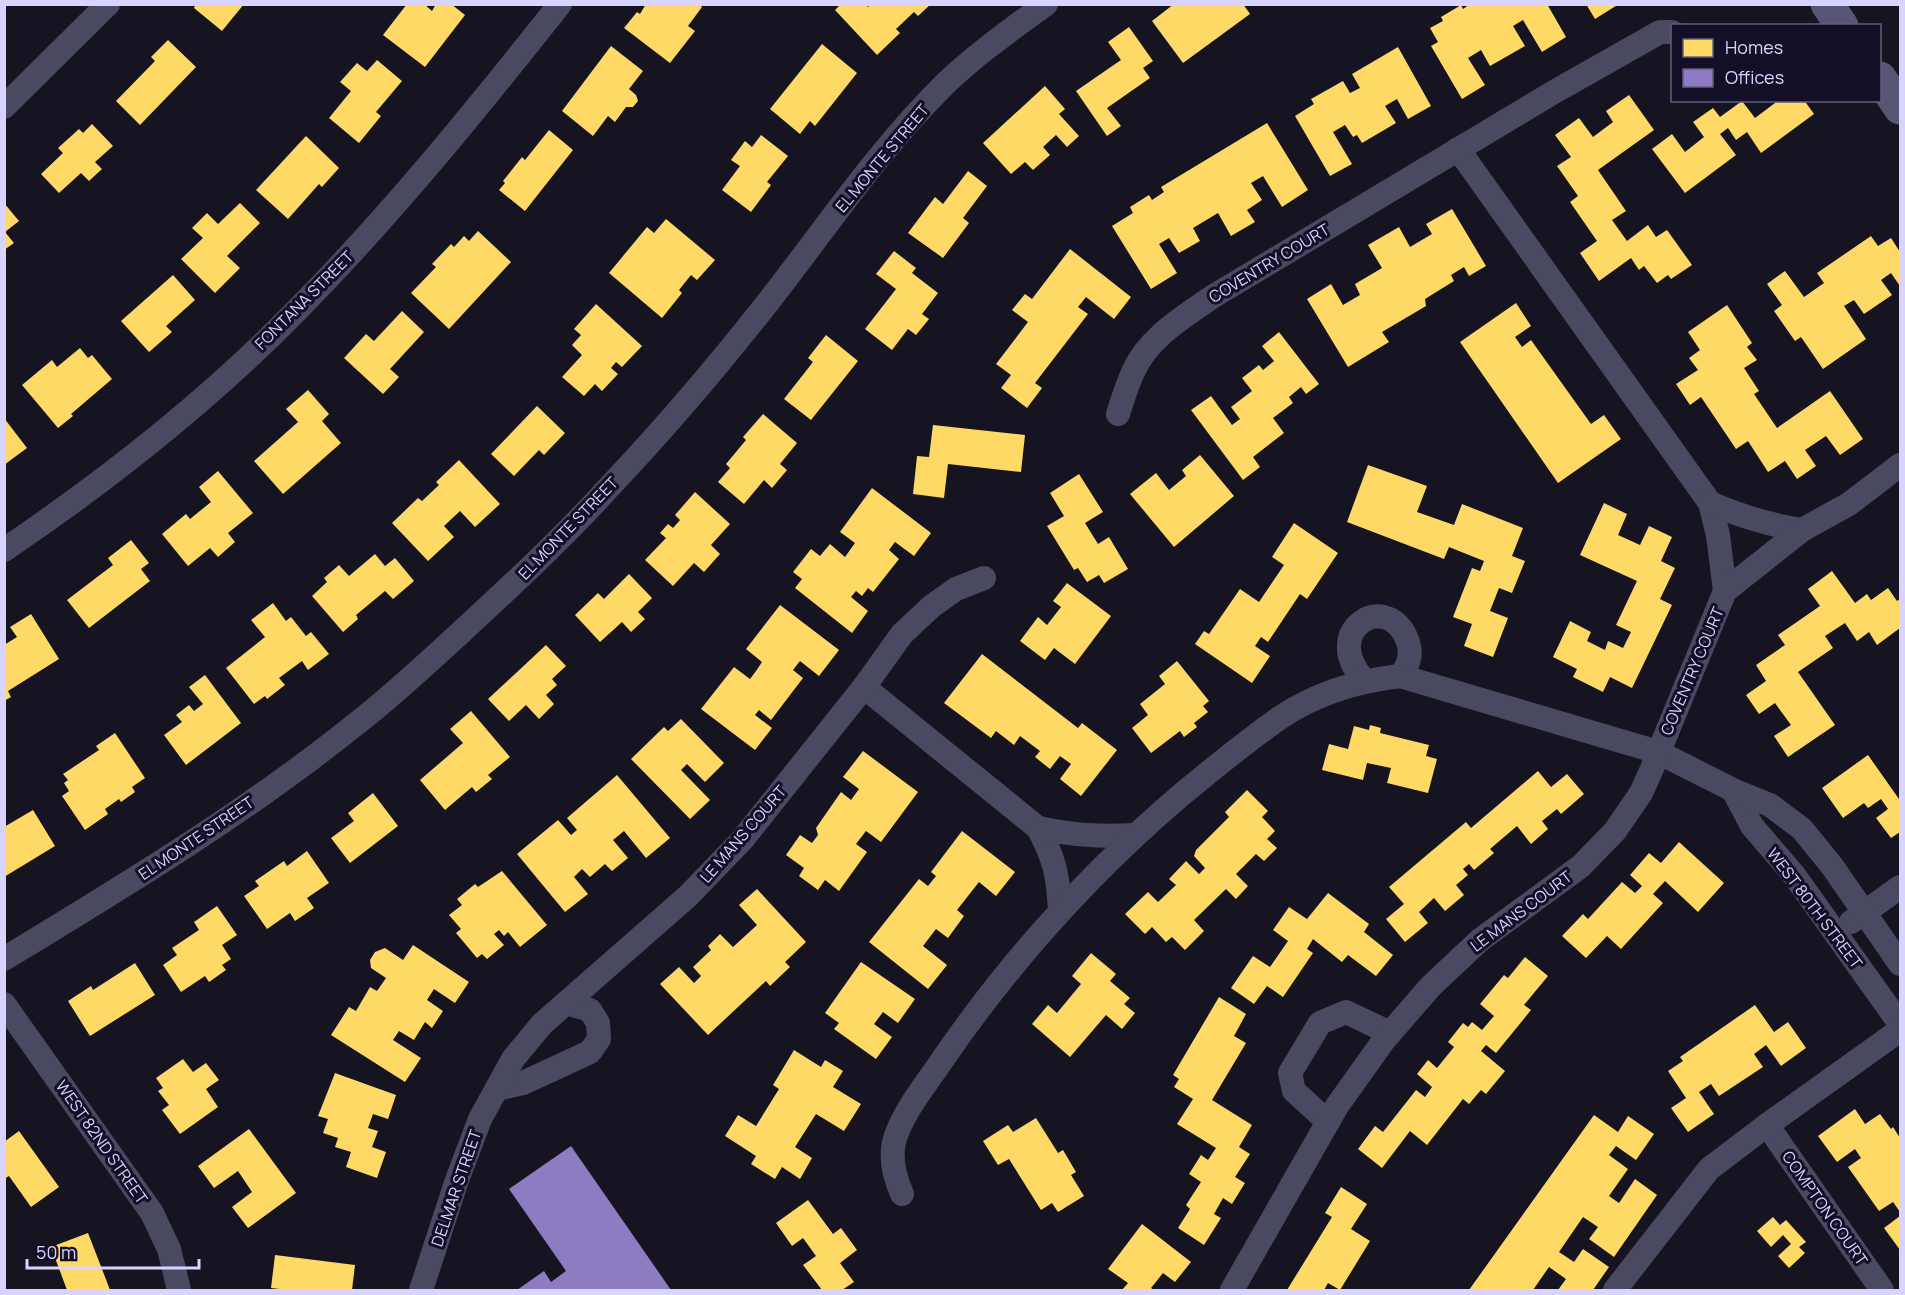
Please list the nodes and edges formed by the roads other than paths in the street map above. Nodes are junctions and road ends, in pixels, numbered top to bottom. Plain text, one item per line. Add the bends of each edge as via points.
1 (108, 4) edge
2 (560, 4) edge
3 (1046, 4) edge
4 (1827, 4) edge
5 (1841, 24) edge
6 (1671, 32) edge
7 (1881, 80) edge
8 (4, 107) edge
9 (1900, 108) edge
10 (1458, 149) junction
11 (1118, 414) dead end
12 (1900, 465) edge
13 (1710, 503) junction
14 (1802, 530) junction
15 (4, 550) edge
16 (984, 578) dead end
17 (1725, 591) junction
18 (1400, 676) junction
19 (1364, 680) junction
20 (864, 687) junction
21 (1658, 752) junction
22 (1733, 790) junction
23 (1038, 828) junction
24 (1135, 835) junction
25 (1900, 887) edge
26 (1060, 910) junction
27 (1863, 913) junction
28 (1836, 934) junction
29 (4, 959) edge
30 (1900, 964) edge
31 (606, 966) joint
32 (566, 1003) junction
33 (4, 1005) edge
34 (1900, 1024) edge
35 (1900, 1030) edge
36 (1390, 1033) junction
37 (497, 1089) junction
38 (1328, 1122) junction
39 (1767, 1125) junction
40 (902, 1194) dead end
41 (179, 1290) edge
42 (421, 1290) edge
43 (1232, 1290) edge
44 (1615, 1290) edge
45 (1882, 1290) edge

1 - 8 street
2 - 15 street, FONTANA STREET via 390,212 295,313 133,455
3 - 29 street, EL MONTE STREET via 957,74 905,126 689,399 609,488 516,582 362,720 273,787 120,889
4 - 5 street
6 - 10 street, COVENTRY COURT via 1660,32
7 - 9 street
10 - 11 street, COVENTRY COURT via 1212,297 1168,328 1134,369
10 - 13 street, COVENTRY COURT
12 - 14 street, COVENTRY COURT via 1849,504
13 - 14 street via 1769,525
13 - 17 street, COVENTRY COURT
14 - 17 street, COVENTRY COURT
16 - 20 street, LE MANS COURT via 956,589 932,606 902,634
17 - 21 street, COVENTRY COURT
18 - 19 street
18 - 19 street via 1410,658 1410,644 1393,620 1376,616 1354,629 1349,643 1350,661
18 - 21 street
19 - 24 street via 1282,716
20 - 23 street
20 - 31 street, LE MANS COURT via 742,840 681,902
21 - 22 street
21 - 36 street, LE MANS COURT via 1641,793 1615,831 1581,866 1480,940 1431,986
22 - 27 street via 1770,805 1802,829
22 - 28 street, WEST 80TH STREET via 1752,826 1794,875
23 - 24 street via 1098,837
23 - 26 street via 1058,877
24 - 26 street
25 - 27 street
26 - 40 street via 969,1022 910,1108 894,1142 893,1174
27 - 28 street
27 - 30 street
28 - 34 street, WEST 80TH STREET
31 - 32 street, DELMAR STREET
32 - 37 street, DELMAR STREET via 513,1059
32 - 37 street via 590,1010 598,1023 599,1038 590,1052 523,1083
33 - 41 street, WEST 82ND STREET via 152,1212 169,1249
35 - 39 street
36 - 38 street, LE MANS COURT
36 - 38 street via 1346,1012 1320,1023 1290,1073 1294,1091
37 - 42 street, DELMAR STREET via 480,1119
38 - 43 street, LE MANS COURT
39 - 44 street via 1710,1169
39 - 45 street, COMPTON COURT

